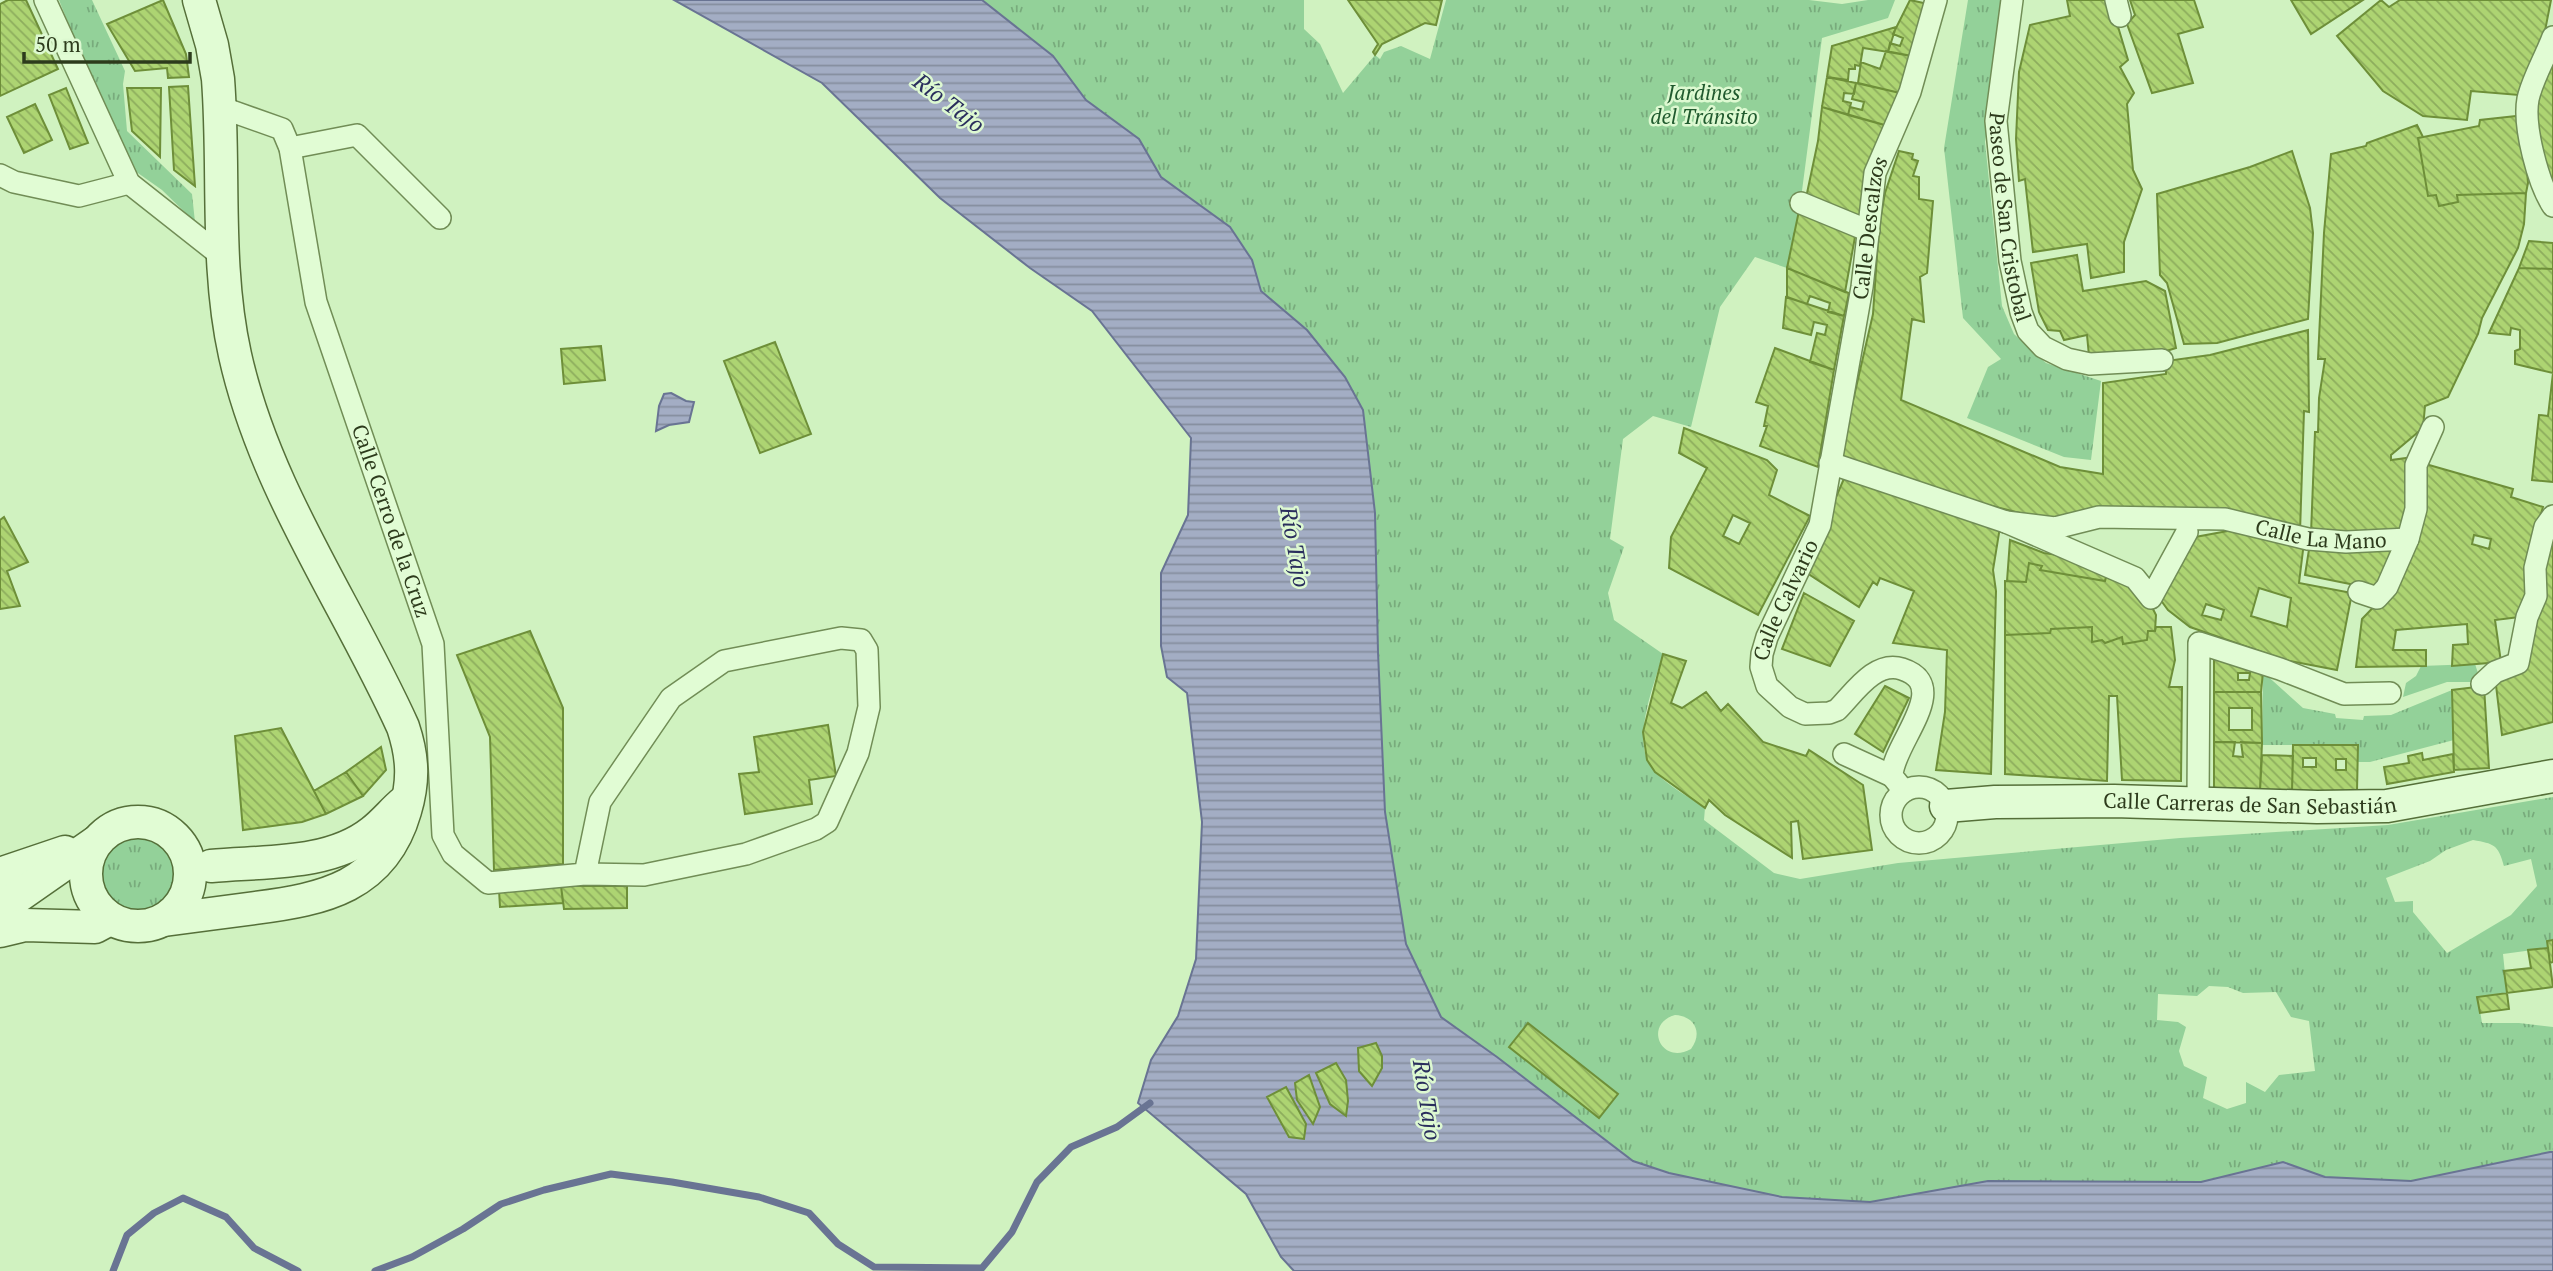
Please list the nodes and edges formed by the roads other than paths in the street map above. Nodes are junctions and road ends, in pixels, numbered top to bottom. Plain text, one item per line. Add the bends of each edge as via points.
1 (45, 0) edge
2 (199, 0) edge
3 (1936, 0) edge
4 (2012, 0) edge
5 (2553, 37) edge
6 (220, 107) junction
7 (290, 148) junction
8 (0, 175) edge
9 (129, 183) junction
10 (1801, 203) dead end
11 (2553, 206) edge
12 (440, 218) dead end
13 (1869, 231) junction
14 (225, 258) junction
15 (2162, 360) dead end
16 (2433, 427) dead end
17 (1830, 463) junction
18 (2553, 516) edge
19 (2006, 522) junction
20 (2186, 532) dead end
21 (2407, 539) junction
22 (2359, 592) dead end
23 (2487, 682) dead end
24 (2390, 693) dead end
25 (435, 704) junction
26 (397, 714) junction
27 (1844, 754) dead end
28 (2553, 776) edge
29 (1898, 784) junction
30 (410, 796) junction
31 (2198, 803) junction
32 (1946, 806) junction
33 (96, 842) junction
34 (198, 858) junction
35 (0, 874) edge
36 (585, 874) junction
37 (299, 902) junction
38 (2, 912) edge
39 (110, 919) junction
40 (164, 920) junction

1 - 9 street
2 - 6 main road via 212,45
3 - 13 street, Calle Descalzos via 1910,92 1875,173
4 - 15 street, Paseo de San Cristobal via 1996,121 2010,261 2028,331 2067,359 2091,364
5 - 11 street via 2528,100 2530,145
6 - 7 street via 282,129
6 - 14 main road
7 - 12 street via 357,135
7 - 25 street, Calle Cerro de la Cruz via 316,302 433,644
8 - 9 street via 14,183 79,196
9 - 14 street
10 - 13 street
13 - 17 street, Calle Descalzos
14 - 26 main road via 236,357 263,447
16 - 21 street via 2416,465 2416,509
17 - 19 street
17 - 29 street, Calle Calvario via 1820,525 1767,637 1761,667 1775,696 1805,714 1837,710 1879,669 1899,668 1917,677 1923,703 1897,754
18 - 23 street via 2545,527 2535,568 2536,596 2518,663 2495,672
19 - 20 street via 2134,578 2151,598
19 - 21 street, Calle La Mano via 2055,528 2099,517 2153,516 2235,521 2308,539
21 - 22 street via 2387,587 2377,598
24 - 31 street via 2344,694 2199,643
25 - 26 street
25 - 36 street, Calle Cerro de la Cruz via 443,835 453,854 488,883
26 - 30 main road via 411,754
27 - 29 street
28 - 31 main road, Calle Carreras de San Sebastián via 2387,806
29 - 32 street via 1928,789
29 - 32 street via 1891,820 1899,835 1915,844 1941,834 1948,816
30 - 34 main road via 372,832 348,846 312,857
30 - 37 main road via 397,834 369,870 334,892
31 - 32 main road, Calle Carreras de San Sebastián
33 - 34 main road via 120,825 150,823 165,829
33 - 35 main road
33 - 38 main road
33 - 39 main road via 88,858 89,892
34 - 37 main road via 234,882
34 - 40 main road via 191,866 188,890 177,910
36 - 36 street via 600,802 671,698 724,661 841,638 861,640 867,650 869,707 858,753 827,822 746,854 644,876
37 - 40 main road
38 - 39 main road via 25,925 95,927
39 - 40 main road via 137,927

